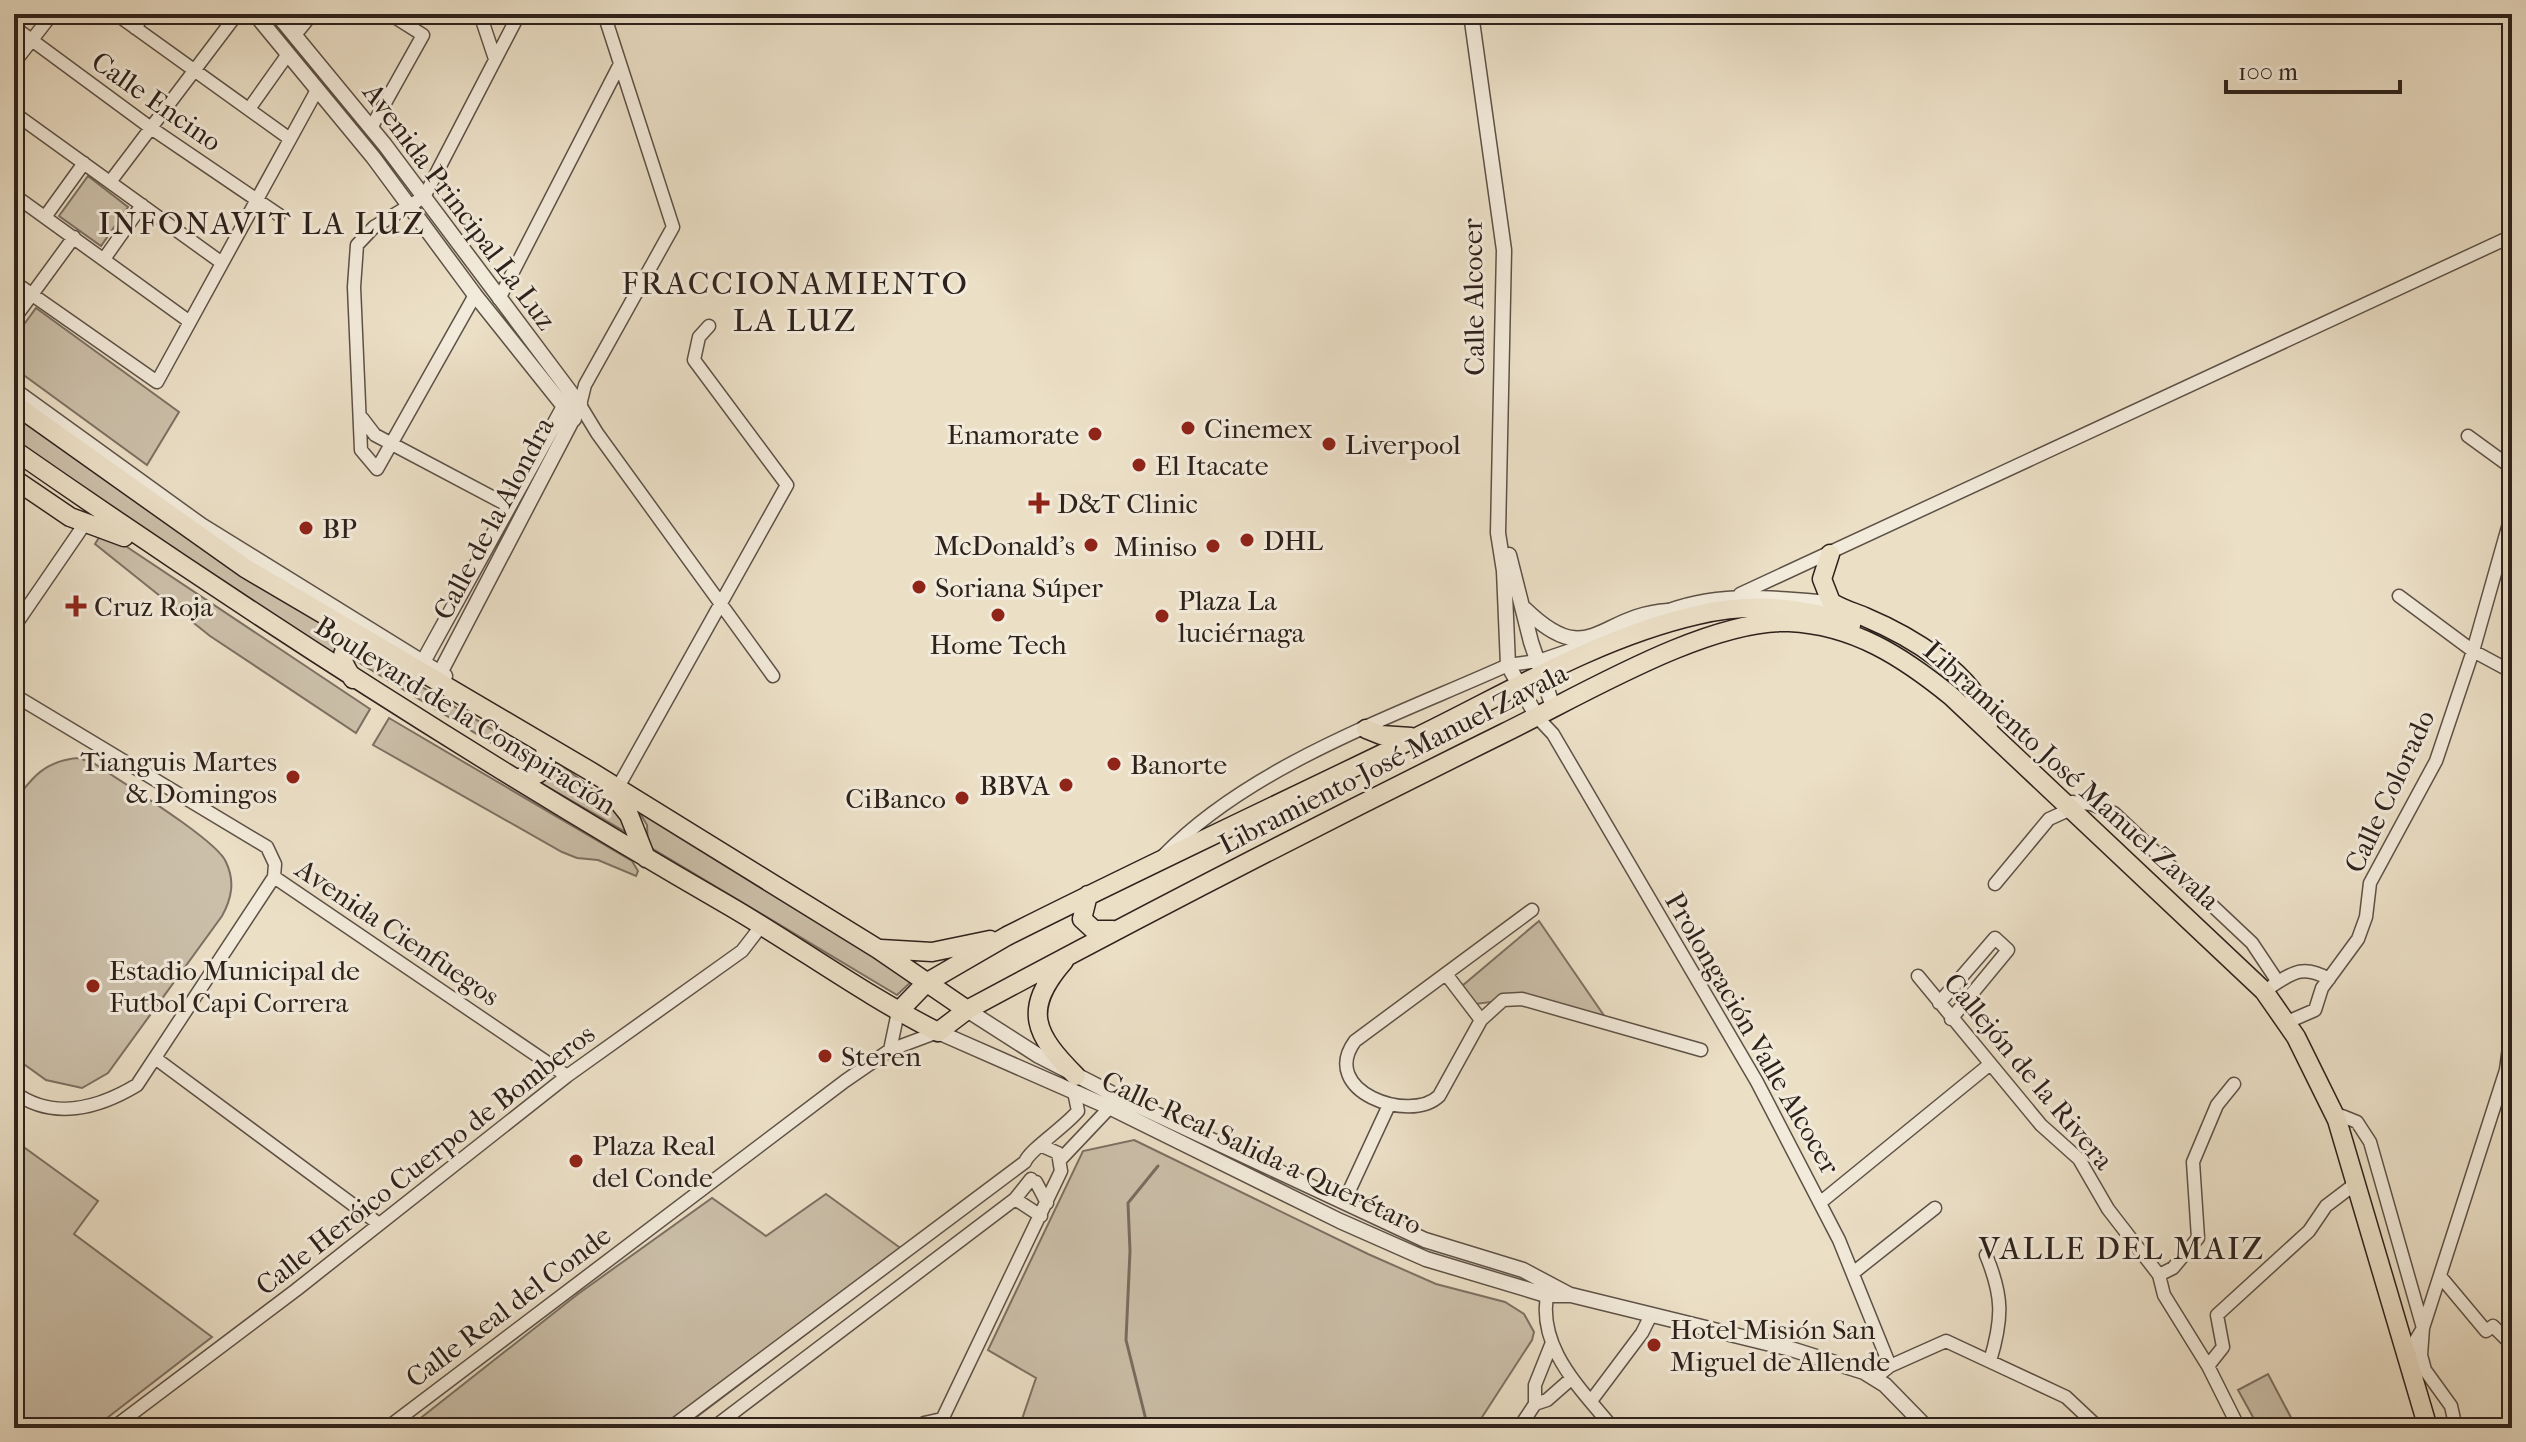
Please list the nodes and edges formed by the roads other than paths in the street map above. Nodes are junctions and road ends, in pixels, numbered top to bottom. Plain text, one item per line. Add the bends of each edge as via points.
1 (52, 14) edge
2 (116, 14) edge
3 (144, 14) edge
4 (237, 14) edge
5 (255, 14) edge
6 (277, 14) edge
7 (312, 14) edge
8 (480, 14) edge
9 (519, 14) edge
10 (604, 14) edge
11 (1471, 14) edge
12 (396, 18) dead end
13 (14, 27) edge
14 (135, 28) junction
15 (295, 35) junction
16 (31, 41) junction
17 (288, 54) junction
18 (495, 59) junction
19 (14, 63) edge
20 (620, 64) junction
21 (194, 71) junction
22 (317, 90) junction
23 (249, 109) junction
24 (14, 113) edge
25 (151, 128) junction
26 (371, 128) junction
27 (290, 139) junction
28 (84, 163) junction
29 (110, 182) junction
30 (14, 195) edge
31 (424, 197) junction
32 (257, 200) junction
33 (408, 204) junction
34 (142, 205) junction
35 (279, 215) dead end
36 (45, 217) junction
37 (2512, 236) edge
38 (74, 237) junction
39 (104, 259) junction
40 (222, 263) junction
41 (14, 282) edge
42 (32, 295) junction
43 (475, 295) junction
44 (499, 299) junction
45 (14, 319) edge
46 (190, 322) junction
47 (709, 326) dead end
48 (14, 390) edge
49 (14, 404) edge
50 (576, 406) junction
51 (563, 407) junction
52 (361, 418) junction
53 (2468, 436) dead end
54 (392, 445) junction
55 (14, 450) edge
56 (2512, 468) edge
57 (14, 479) edge
58 (509, 506) junction
59 (2512, 513) edge
60 (86, 522) junction
61 (1498, 533) junction
62 (493, 535) junction
63 (510, 544) junction
64 (1830, 554) junction
65 (187, 569) junction
66 (1740, 594) junction
67 (2399, 596) dead end
68 (1831, 602) junction
69 (722, 607) junction
70 (1523, 607) junction
71 (1668, 611) junction
72 (14, 627) edge
73 (370, 643) junction
74 (2473, 651) junction
75 (423, 662) junction
76 (1508, 665) junction
77 (1540, 667) junction
78 (2512, 672) edge
79 (440, 673) junction
80 (773, 676) dead end
81 (354, 681) junction
82 (1517, 685) junction
83 (14, 695) edge
84 (1545, 712) junction
85 (1989, 722) junction
86 (516, 728) junction
87 (1366, 729) junction
88 (1553, 734) junction
89 (1418, 736) junction
90 (544, 744) junction
91 (590, 771) junction
92 (515, 778) junction
93 (617, 789) junction
94 (2072, 805) junction
95 (646, 858) junction
96 (1159, 860) junction
97 (274, 877) junction
98 (1995, 884) dead end
99 (1088, 895) junction
100 (1532, 910) dead end
101 (762, 925) junction
102 (1118, 929) junction
103 (1007, 936) junction
104 (878, 949) junction
105 (1070, 954) junction
106 (1446, 974) junction
107 (1918, 976) dead end
108 (2329, 979) junction
109 (926, 983) junction
110 (2273, 985) junction
111 (1939, 1003) junction
112 (967, 1010) junction
113 (898, 1012) junction
114 (1951, 1019) junction
115 (1481, 1020) junction
116 (2292, 1020) junction
117 (2512, 1025) edge
118 (938, 1032) junction
119 (890, 1050) junction
120 (1701, 1050) dead end
121 (155, 1058) junction
122 (1989, 1065) junction
123 (567, 1076) junction
124 (1075, 1084) junction
125 (2234, 1084) dead end
126 (14, 1092) edge
127 (1114, 1102) junction
128 (1389, 1105) junction
129 (2342, 1116) junction
130 (1042, 1146) junction
131 (1061, 1159) junction
132 (1025, 1162) junction
133 (1058, 1177) junction
134 (1033, 1180) junction
135 (2355, 1184) junction
136 (1015, 1199) junction
137 (1344, 1202) junction
138 (1821, 1202) junction
139 (1047, 1203) junction
140 (1935, 1208) dead end
141 (1041, 1216) junction
142 (379, 1224) junction
143 (1986, 1255) dead end
144 (1853, 1273) junction
145 (2159, 1275) junction
146 (2440, 1276) junction
147 (1548, 1289) junction
148 (1651, 1315) junction
149 (2423, 1328) junction
150 (2511, 1344) edge
151 (1551, 1345) junction
152 (2411, 1348) junction
153 (1990, 1361) junction
154 (1890, 1366) junction
155 (2208, 1366) junction
156 (1572, 1378) junction
157 (1875, 1378) junction
158 (1591, 1401) junction
159 (1535, 1404) junction
160 (940, 1424) edge
161 (113, 1428) edge
162 (387, 1428) edge
163 (670, 1428) edge
164 (713, 1428) edge
165 (920, 1428) edge
166 (1519, 1428) edge
167 (1613, 1428) edge
168 (1927, 1428) edge
169 (2099, 1428) edge
170 (2239, 1428) edge
171 (2431, 1428) edge
172 (2456, 1428) edge

1 - 16 street
2 - 14 street
3 - 14 street
4 - 21 street
5 - 17 street, Avenida Principal La Luz
6 - 15 street, Avenida Principal La Luz
7 - 15 street
8 - 18 street
9 - 18 street
10 - 20 street, Calle de la Alondra
11 - 61 street, Calle Alcocer via 1504,250
12 - 26 street via 423,35
13 - 16 street, Calle Encino
14 - 21 street
15 - 26 street, Avenida Principal La Luz
16 - 19 street
16 - 25 street, Calle Encino
17 - 22 street, Avenida Principal La Luz
17 - 23 street
18 - 31 street
20 - 44 street
20 - 50 street, Calle de la Alondra via 673,227
21 - 23 street
21 - 25 street
22 - 27 street
22 - 33 street, Avenida Principal La Luz
23 - 27 street
24 - 28 street
25 - 29 street
25 - 32 street, Calle Encino
26 - 31 street, Avenida Principal La Luz
27 - 32 street
28 - 29 street
28 - 36 street
29 - 34 street
30 - 36 street
31 - 33 street
31 - 44 street, Avenida Principal La Luz
32 - 35 street, Calle Encino
32 - 40 street
33 - 43 street, Avenida Principal La Luz
33 - 52 street via 357,245
34 - 39 street
34 - 40 street
36 - 38 street
37 - 64 street
38 - 39 street
38 - 42 street
39 - 46 street
40 - 46 street
41 - 42 street
42 - 45 street
42 - 46 street via 157,382
43 - 51 street, Avenida Principal La Luz
43 - 54 street
44 - 50 street, Avenida Principal La Luz
47 - 69 street via 699,337 694,360 787,485
48 - 75 street via 201,525
49 - 73 main road, Boulevard de la Conspiración via 245,568
50 - 51 street, Calle de la Alondra
50 - 63 street, Calle de la Alondra
50 - 69 street, Avenida Principal La Luz
51 - 58 street, Calle de la Alondra
52 - 54 street
52 - 54 street via 361,450 377,469
53 - 56 street
54 - 58 street
55 - 65 main road, Boulevard de la Conspiración
57 - 60 main road
58 - 62 street, Calle de la Alondra
59 - 74 street, Calle Colorado
60 - 65 main road
60 - 72 street
61 - 70 street, Calle Alcocer
61 - 76 street, Calle Alcocer
62 - 63 street
62 - 75 street, Calle de la Alondra
63 - 79 street, Calle de la Alondra
64 - 66 street
64 - 68 main road via 1822,579
65 - 81 main road, Boulevard de la Conspiración
66 - 68 street
66 - 71 street
67 - 74 street
68 - 85 main road via 1892,630 1939,661 1984,705
69 - 80 street, Avenida Principal La Luz
69 - 93 street
70 - 71 street via 1554,634 1582,640 1650,612
70 - 77 street, Calle Alcocer
71 - 77 street
73 - 81 main road via 349,644 343,650
73 - 86 main road, Boulevard de la Conspiración
74 - 78 street
74 - 108 street, Calle Colorado via 2436,761 2370,883 2358,939
75 - 79 street
76 - 77 street
76 - 82 street, Calle Alcocer
76 - 87 street
77 - 82 main road, Libramiento José Manuel Zavala
77 - 84 street, Calle Alcocer
77 - 85 main road, Libramiento José Manuel Zavala via 1668,622 1763,606 1826,615 1872,633 1913,656
79 - 86 street
81 - 92 main road, Boulevard de la Conspiración
82 - 84 street, Calle Alcocer
82 - 89 main road, Libramiento José Manuel Zavala
83 - 97 street, Avenida Cienfuegos via 267,847
84 - 88 street, Prolongación Valle Alcocer
84 - 88 street
84 - 94 main road, Libramiento José Manuel Zavala via 1726,631 1789,622 1826,628 1871,641 1908,662
84 - 102 main road, Libramiento José Manuel Zavala
85 - 94 main road, Libramiento José Manuel Zavala
86 - 90 main road, Boulevard de la Conspiración
87 - 89 main road
87 - 96 street via 1243,790 1195,824
88 - 138 street, Prolongación Valle Alcocer via 1757,1082
89 - 96 main road, Libramiento José Manuel Zavala
90 - 91 main road, Boulevard de la Conspiración
90 - 92 main road via 546,768 530,779
91 - 93 main road, Boulevard de la Conspiración
91 - 95 main road via 629,815
92 - 95 main road, Boulevard de la Conspiración
93 - 104 main road, Boulevard de la Conspiración
94 - 98 street via 2049,819
94 - 110 main road, Libramiento José Manuel Zavala
94 - 135 main road, Libramiento José Manuel Zavala via 2264,991 2319,1078
95 - 101 main road, Boulevard de la Conspiración
96 - 99 main road, Libramiento José Manuel Zavala
97 - 121 street
97 - 123 street, Avenida Cienfuegos
99 - 102 main road via 1082,919 1088,927
99 - 103 main road, Libramiento José Manuel Zavala
100 - 106 street
101 - 113 main road, Boulevard de la Conspiración
101 - 123 street, Calle Heróico Cuerpo de Bomberos via 742,951
102 - 105 main road, Libramiento José Manuel Zavala
103 - 104 main road via 932,952
103 - 109 main road
104 - 109 main road, Boulevard de la Conspiración
105 - 112 main road, Libramiento José Manuel Zavala
105 - 124 main road via 1044,989 1037,1015 1045,1042
106 - 115 street
106 - 128 street via 1346,1053 1346,1076
107 - 111 street, Callejón de la Rivera
108 - 110 street via 2312,969 2294,971
108 - 116 street, Calle Colorado via 2315,1010
109 - 112 main road, Boulevard de la Conspiración
109 - 113 main road
110 - 116 main road, Libramiento José Manuel Zavala
111 - 114 street, Callejón de la Rivera
111 - 114 street via 1995,938 2008,950
112 - 118 main road, Libramiento José Manuel Zavala
112 - 124 street, Calle Real Salida a Querétaro
113 - 118 main road, Boulevard de la Conspiración
113 - 119 street
114 - 122 street, Callejón de la Rivera
115 - 120 street via 1503,1000 1522,999
115 - 128 street via 1431,1104
116 - 129 main road, Libramiento José Manuel Zavala
117 - 146 street via 2506,1070
118 - 119 street, Calle Real del Conde
118 - 124 street, Calle Real Salida a Querétaro
119 - 162 street, Calle Real del Conde
121 - 126 street via 137,1085 106,1104 61,1110 27,1102
121 - 142 street
122 - 138 street
122 - 145 street, Callejón de la Rivera via 2079,1159 2108,1209
123 - 142 street, Calle Heróico Cuerpo de Bomberos
124 - 127 street, Calle Real Salida a Querétaro
124 - 130 street via 1078,1111
125 - 145 street via 2217,1105 2193,1162 2198,1238 2173,1268
127 - 131 street
127 - 137 street, Calle Real Salida a Querétaro
127 - 147 street, Calle Real Salida a Querétaro via 1340,1221 1426,1259
128 - 137 street
129 - 149 street via 2357,1122 2370,1142
129 - 152 main road, Libramiento José Manuel Zavala
130 - 131 street via 1054,1149
130 - 132 street
131 - 133 street
132 - 134 street
132 - 163 street
133 - 134 street via 1048,1183
133 - 139 street
134 - 136 street
134 - 139 street
135 - 155 street via 2326,1206 2309,1231 2217,1315 2223,1347
135 - 171 main road, Libramiento José Manuel Zavala
136 - 141 street
136 - 164 street
137 - 147 street, Calle Real Salida a Querétaro via 1425,1240 1523,1270
138 - 144 street, Prolongación Valle Alcocer
139 - 141 street
140 - 144 street
141 - 160 street
142 - 161 street, Calle Heróico Cuerpo de Bomberos
143 - 153 street via 2000,1289
144 - 154 street, Prolongación Valle Alcocer
145 - 155 street via 2164,1295
146 - 149 street
146 - 150 street via 2486,1331 2493,1326
147 - 148 street, Calle Real Salida a Querétaro
147 - 151 street via 1546,1328
148 - 157 street, Calle Real Salida a Querétaro via 1791,1349
148 - 158 street
149 - 152 street
149 - 172 street via 2425,1370 2451,1406
151 - 156 street
151 - 159 street via 1535,1385
152 - 171 main road, Libramiento José Manuel Zavala
153 - 154 street via 1946,1341
153 - 169 street via 2066,1397
154 - 157 street
155 - 170 street
156 - 158 street
156 - 159 street
157 - 168 street, Calle Real Salida a Querétaro
158 - 167 street
159 - 166 street
160 - 165 street via 924,1423

